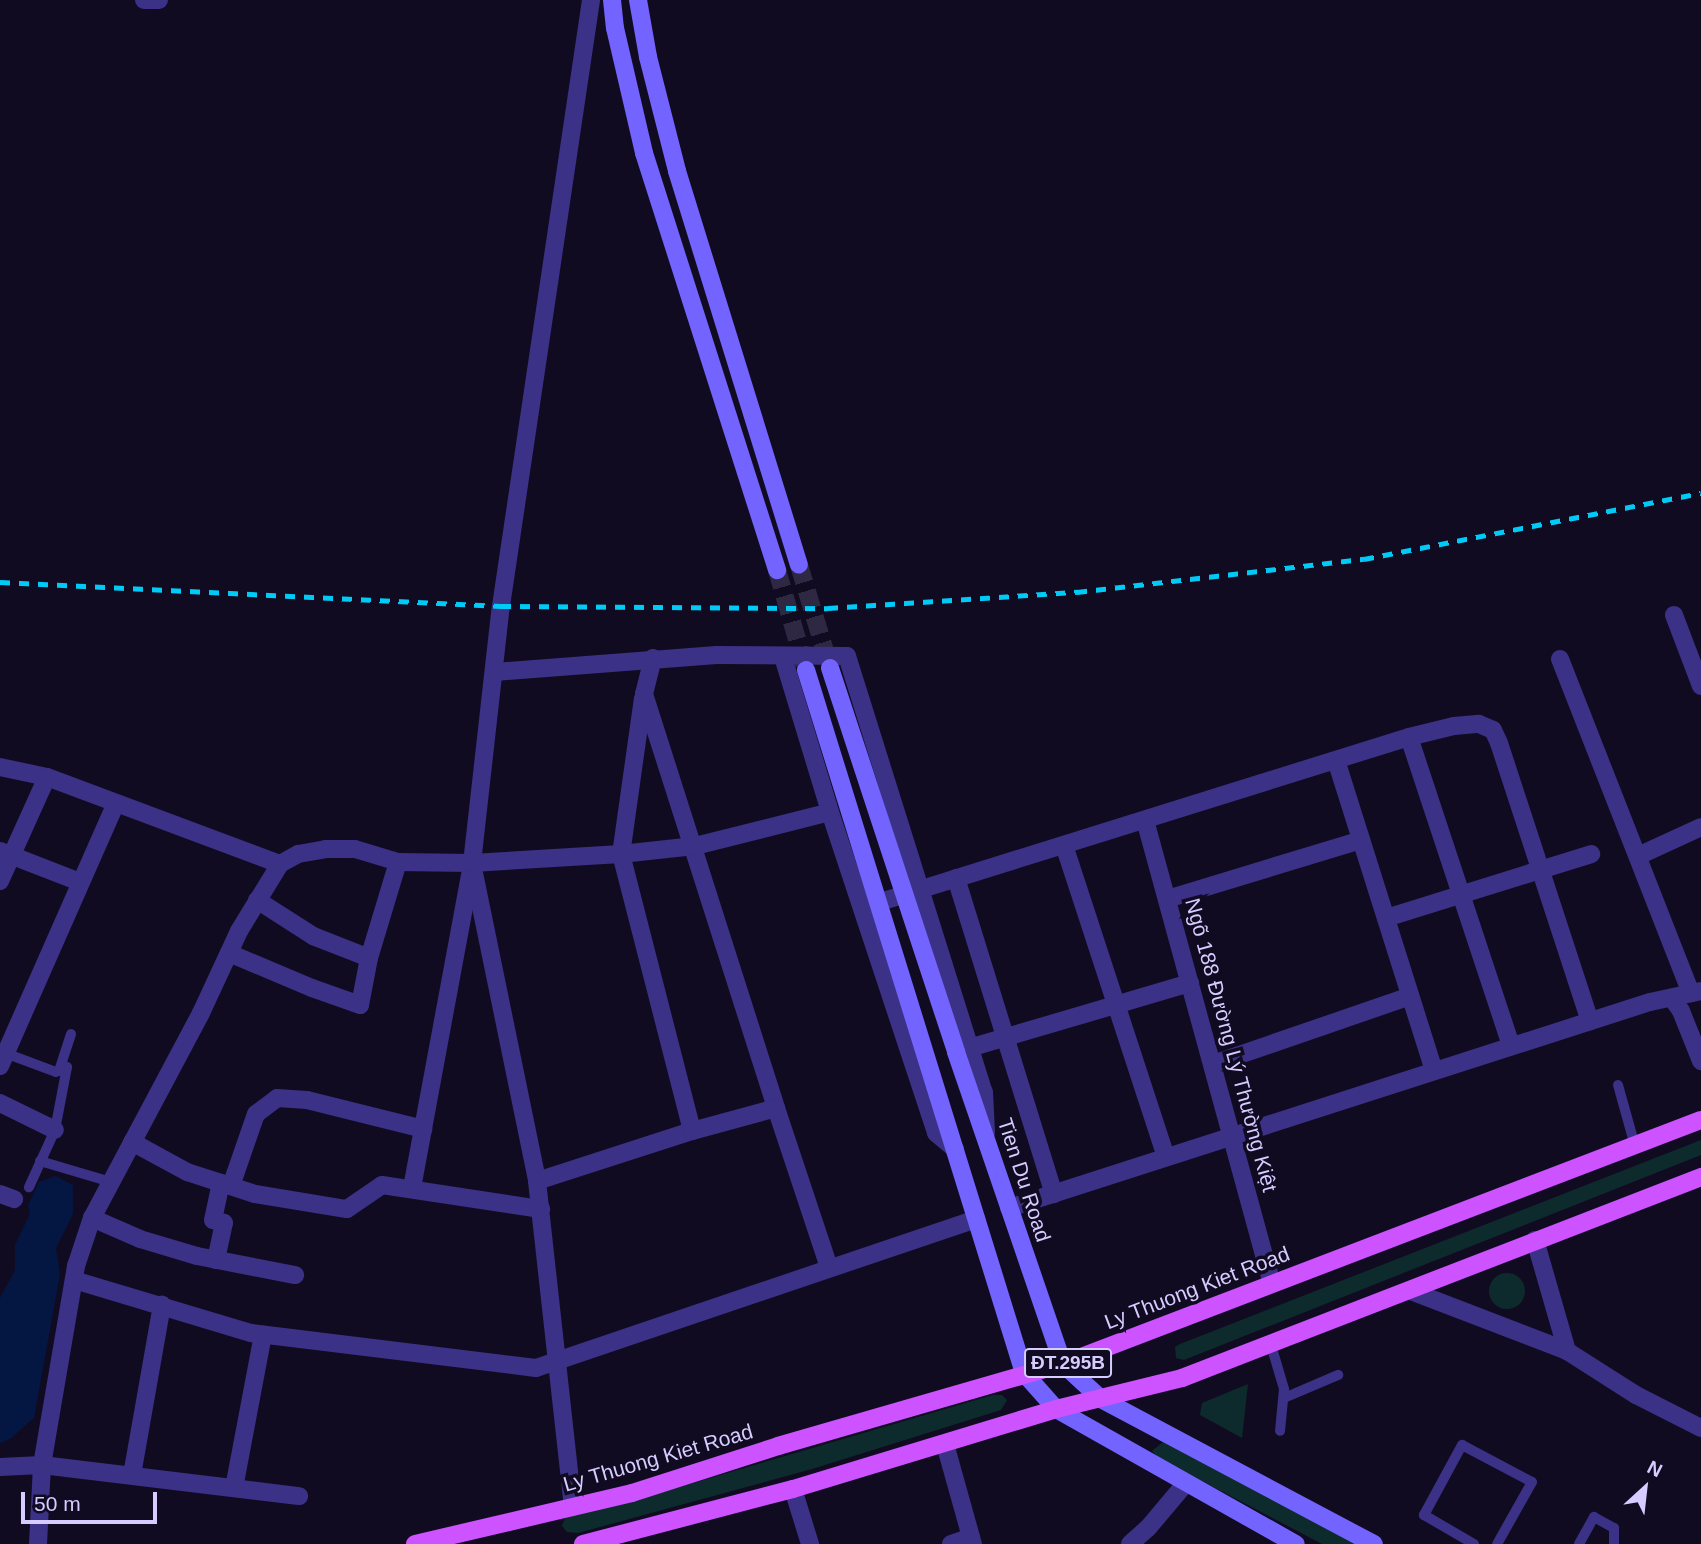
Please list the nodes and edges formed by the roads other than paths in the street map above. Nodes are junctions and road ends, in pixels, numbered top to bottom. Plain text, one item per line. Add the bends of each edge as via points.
1 (144, 0) edge
2 (159, 0) edge
3 (591, 0) edge
4 (612, 0) edge
5 (638, 0) edge
6 (799, 565) tunnel mouth
7 (777, 570) tunnel mouth
8 (1674, 615) dead end
9 (783, 657) junction
10 (653, 659) junction
11 (1560, 659) dead end
12 (830, 668) tunnel mouth
13 (806, 670) tunnel mouth
14 (495, 671) junction
15 (1701, 685) edge
16 (644, 694) junction
17 (1409, 737) junction
18 (1336, 760) junction
19 (0, 767) edge
20 (47, 777) junction
21 (116, 803) junction
22 (830, 812) junction
23 (1144, 820) junction
24 (1701, 827) edge
25 (1361, 840) junction
26 (1064, 845) junction
27 (695, 846) junction
28 (6, 853) edge
29 (621, 854) junction
30 (1591, 854) dead end
31 (1638, 856) junction
32 (398, 862) junction
33 (472, 863) junction
34 (280, 864) junction
35 (1541, 870) junction
36 (956, 878) junction
37 (0, 881) edge
38 (80, 882) junction
39 (913, 892) junction
40 (1461, 895) junction
41 (257, 900) junction
42 (1167, 900) junction
43 (877, 903) junction
44 (1386, 918) junction
45 (229, 953) junction
46 (369, 958) junction
47 (1190, 983) junction
48 (1696, 992) edge
49 (1410, 996) junction
50 (1672, 998) junction
51 (1116, 1006) junction
52 (1590, 1021) junction
53 (71, 1034) dead end
54 (1005, 1037) junction
55 (1511, 1046) junction
56 (963, 1050) junction
57 (3, 1060) edge
58 (1701, 1061) edge
59 (1213, 1064) junction
60 (59, 1071) junction
61 (1434, 1071) junction
62 (1618, 1085) dead end
63 (0, 1103) edge
64 (776, 1108) junction
65 (1701, 1120) edge
66 (423, 1129) junction
67 (55, 1130) junction
68 (691, 1130) junction
69 (1233, 1136) junction
70 (132, 1142) junction
71 (1635, 1146) junction
72 (955, 1149) junction
73 (1166, 1157) junction
74 (40, 1161) junction
75 (1701, 1177) edge
76 (537, 1181) junction
77 (111, 1182) junction
78 (226, 1184) junction
79 (29, 1186) dead end
80 (412, 1188) junction
81 (1054, 1194) junction
82 (1009, 1208) junction
83 (541, 1209) junction
84 (92, 1218) junction
85 (976, 1219) junction
86 (1535, 1240) junction
87 (216, 1260) junction
88 (829, 1267) junction
89 (295, 1275) dead end
90 (74, 1280) junction
91 (1272, 1283) junction
92 (1411, 1290) junction
93 (162, 1305) junction
94 (263, 1335) junction
95 (1271, 1345) junction
96 (1567, 1351) junction
97 (556, 1363) junction
98 (1063, 1364) junction
99 (1024, 1373) junction
100 (1338, 1376) dead end
101 (1284, 1398) junction
102 (1101, 1399) junction
103 (1056, 1409) junction
104 (1701, 1428) edge
105 (1280, 1431) dead end
106 (945, 1444) junction
107 (42, 1465) junction
108 (0, 1466) edge
109 (132, 1475) junction
110 (1185, 1484) junction
111 (234, 1488) junction
112 (793, 1489) junction
113 (299, 1496) dead end
114 (572, 1507) junction
115 (972, 1541) edge
116 (38, 1544) edge
117 (415, 1544) edge
118 (583, 1544) edge
119 (810, 1544) edge
120 (951, 1544) edge
121 (1130, 1544) edge
122 (1296, 1544) edge
123 (1374, 1544) edge
124 (1474, 1544) edge
125 (1497, 1544) edge
126 (1580, 1544) edge
127 (1614, 1544) edge

1 - 2 street
3 - 14 street via 500,606
4 - 7 main road via 643,153
5 - 6 main road via 677,171
8 - 15 street
9 - 10 street
9 - 22 street
9 - 39 street via 847,656
10 - 14 street
10 - 16 street
11 - 31 street
12 - 39 main road, Tien Du Road
13 - 43 main road
14 - 33 street
16 - 27 street
16 - 29 street
17 - 18 street
17 - 35 street via 1454,726 1479,724 1493,730
17 - 40 street
18 - 23 street
18 - 25 street
19 - 20 street
20 - 21 street
20 - 28 street
21 - 34 street
21 - 38 street
22 - 27 street
22 - 72 street via 936,1133
23 - 26 street
23 - 42 street, Ngõ 188 Đường Lý Thường Kiệt
24 - 31 street
25 - 42 street
25 - 44 street
26 - 36 street
26 - 51 street
27 - 29 street
27 - 64 street
28 - 37 street
28 - 38 street
29 - 33 street
29 - 68 street
30 - 35 street
31 - 48 street
32 - 33 street
32 - 34 street via 355,849 325,849 298,854
32 - 46 street
33 - 66 street
33 - 76 street
34 - 41 street
35 - 40 street
35 - 52 street
36 - 39 street
36 - 54 street
38 - 57 street
39 - 43 street
39 - 56 main road, Tien Du Road
40 - 44 street
40 - 55 street
41 - 45 street
41 - 46 street via 313,936
42 - 47 street, Ngõ 188 Đường Lý Thường Kiệt
43 - 72 main road
44 - 49 street
45 - 46 street via 360,1005
45 - 70 street
47 - 51 street
47 - 59 street, Ngõ 188 Đường Lý Thường Kiệt
48 - 50 street
49 - 59 street
49 - 61 street
50 - 52 street
50 - 58 street
51 - 54 street
51 - 73 street
52 - 55 street
53 - 60 lane
54 - 56 street
54 - 81 street
55 - 61 street
56 - 82 main road, Tien Du Road
57 - 60 lane
59 - 69 street, Ngõ 188 Đường Lý Thường Kiệt
60 - 67 lane via 67,1067
61 - 69 street
62 - 71 lane
63 - 67 street
64 - 68 street
64 - 88 street
65 - 71 main road, Ly Thuong Kiet Road / ĐT.295B
66 - 78 street via 307,1100 277,1098 257,1114
66 - 80 street
67 - 74 lane
68 - 76 street
69 - 73 street
69 - 91 street, Ngõ 188 Đường Lý Thường Kiệt
70 - 77 street
70 - 78 street via 187,1172
71 - 91 main road, Ly Thuong Kiet Road / ĐT.295B
72 - 85 main road
73 - 81 street
74 - 77 lane
74 - 79 lane
75 - 86 main road, ĐT.295B
76 - 83 street
77 - 84 street
78 - 80 street via 255,1194 346,1209 382,1185
78 - 87 street via 213,1220 224,1223
80 - 83 street
81 - 82 street
82 - 98 main road, Tien Du Road
83 - 97 street
84 - 87 street via 140,1239
84 - 90 street
85 - 88 street
85 - 99 main road
86 - 92 main road, ĐT.295B
86 - 96 street
87 - 89 street
88 - 97 street
90 - 93 street
90 - 107 street
91 - 98 main road, Ly Thuong Kiet Road / ĐT.295B
92 - 95 main road, ĐT.295B
92 - 96 street
93 - 94 street
93 - 109 street
94 - 97 street via 536,1368
94 - 111 street
95 - 101 lane
95 - 102 main road, ĐT.295B via 1182,1378
96 - 104 street via 1636,1395
97 - 114 street
98 - 99 main road, Ly Thuong Kiet Road / ĐT.295B
98 - 102 main road, Tien Du Road
99 - 103 main road
99 - 114 main road, Ly Thuong Kiet Road / ĐT.295B via 632,1493
100 - 101 lane
101 - 105 lane
102 - 103 main road, ĐT.295B
102 - 123 main road, Tien Du Road
103 - 106 main road, ĐT.295B
103 - 110 main road
106 - 112 main road, ĐT.295B
106 - 115 street
107 - 108 street
107 - 109 street
107 - 116 street
109 - 111 street
110 - 121 street
110 - 122 main road
111 - 113 street
112 - 118 main road, ĐT.295B
112 - 119 street
114 - 117 main road, Ly Thuong Kiet Road / ĐT.295B
115 - 120 street
124 - 125 lane via 1423,1515 1462,1445 1532,1482
126 - 127 lane via 1594,1517 1614,1528

